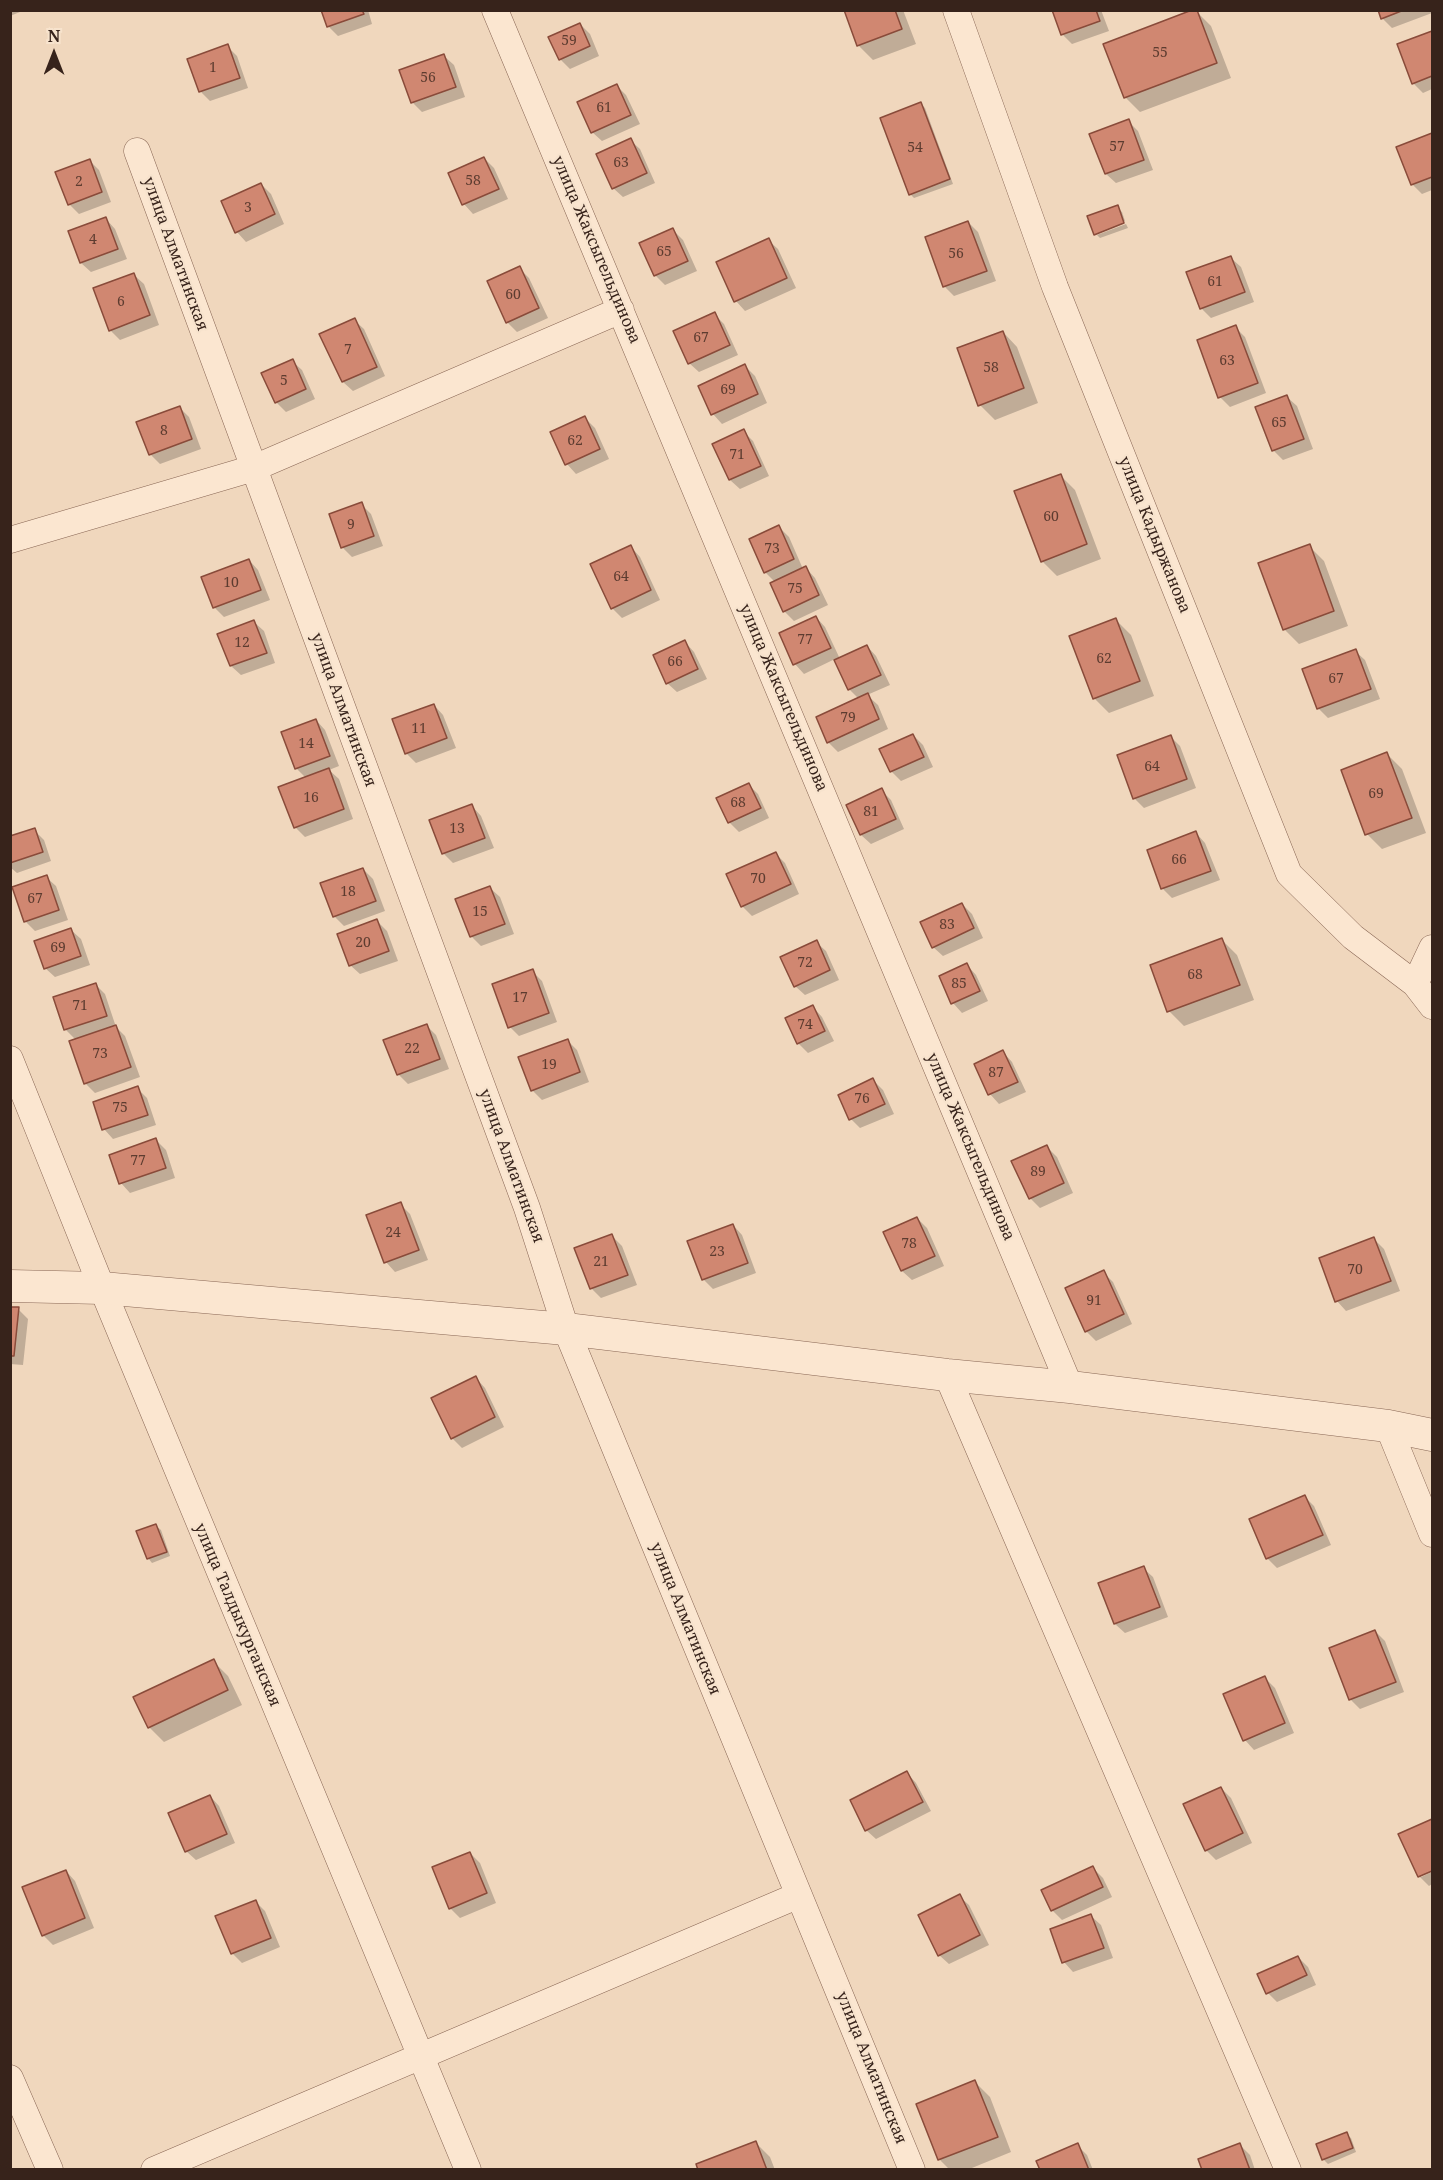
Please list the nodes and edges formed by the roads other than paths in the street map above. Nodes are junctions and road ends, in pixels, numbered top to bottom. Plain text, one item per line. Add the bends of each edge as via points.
1 (495, 10) edge
2 (956, 10) edge
3 (137, 151) dead end
4 (621, 310) junction
5 (254, 468) junction
6 (10, 540) edge
7 (1432, 948) edge
8 (1415, 984) junction
9 (1432, 1006) edge
10 (10, 1059) edge
11 (10, 1286) edge
12 (102, 1288) junction
13 (566, 1329) junction
14 (946, 1375) junction
15 (1070, 1386) junction
16 (1388, 1426) junction
17 (1432, 1435) edge
18 (1432, 1534) edge
19 (799, 1895) junction
20 (421, 2056) junction
21 (10, 2078) edge
22 (50, 2169) edge
23 (154, 2169) edge
24 (468, 2169) edge
25 (912, 2169) edge
26 (1288, 2169) edge

1 - 4 street, улица Жаксыгельдинова
2 - 8 street, улица Кадыржанова via 1055,287 1289,874 1353,937
3 - 5 street, улица Алматинская
4 - 5 street
4 - 15 street, улица Жаксыгельдинова
5 - 6 street
5 - 13 street, улица Алматинская via 527,1208
7 - 8 street
8 - 9 street, улица Кадыржанова
10 - 12 street, улица Талдыкурганская
11 - 12 street
12 - 13 street
12 - 20 street, улица Талдыкурганская
13 - 14 street
13 - 19 street, улица Алматинская
14 - 15 street
14 - 26 street
15 - 16 street
16 - 17 street
16 - 18 street
19 - 20 street
19 - 25 street, улица Алматинская
20 - 23 street
20 - 24 street, улица Талдыкурганская
21 - 22 street

